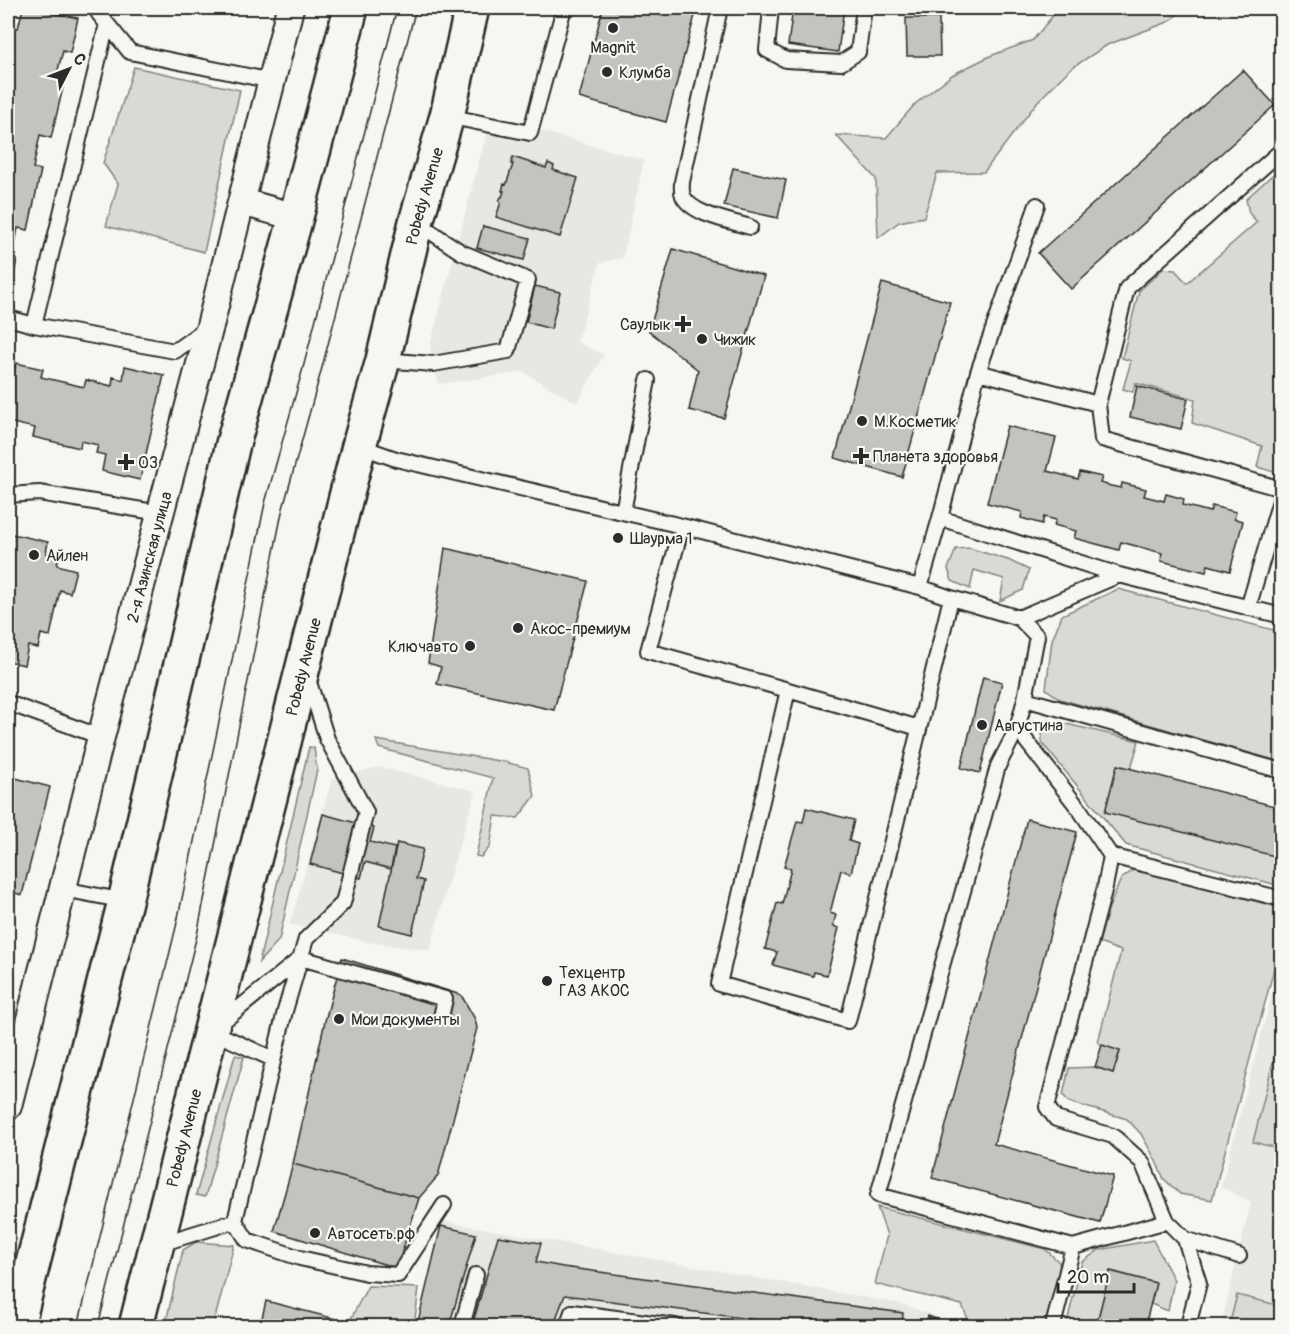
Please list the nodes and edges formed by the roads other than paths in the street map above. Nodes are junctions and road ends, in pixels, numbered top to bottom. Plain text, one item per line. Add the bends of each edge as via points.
1 (96, 8) edge
2 (290, 8) edge
3 (351, 8) edge
4 (472, 8) edge
5 (564, 8) edge
6 (720, 8) edge
7 (771, 8) edge
8 (864, 8) edge
9 (107, 24) junction
10 (272, 81) junction
11 (447, 116) junction
12 (1281, 150) edge
13 (242, 202) junction
14 (1037, 205) dead end
15 (296, 217) junction
16 (416, 222) junction
17 (750, 227) dead end
18 (8, 318) edge
19 (34, 325) junction
20 (210, 326) junction
21 (383, 360) junction
22 (978, 372) junction
23 (648, 380) dead end
24 (1098, 404) junction
25 (359, 446) junction
26 (1281, 489) edge
27 (1281, 494) edge
28 (8, 495) edge
29 (623, 512) junction
30 (160, 513) junction
31 (940, 518) junction
32 (682, 526) junction
33 (1119, 575) junction
34 (920, 587) junction
35 (951, 598) junction
36 (1248, 608) junction
37 (1281, 616) edge
38 (1019, 618) junction
39 (303, 666) junction
40 (788, 690) junction
41 (1025, 699) junction
42 (8, 703) edge
43 (920, 728) junction
44 (1017, 729) junction
45 (101, 737) junction
46 (1281, 771) edge
47 (1111, 856) junction
48 (63, 889) junction
49 (1281, 899) edge
50 (125, 901) junction
51 (301, 958) junction
52 (441, 1017) dead end
53 (211, 1031) junction
54 (273, 1059) junction
55 (8, 1106) edge
56 (444, 1205) dead end
57 (235, 1221) junction
58 (1167, 1221) junction
59 (1185, 1239) junction
60 (156, 1246) junction
61 (1073, 1247) junction
62 (1239, 1256) dead end
63 (476, 1275) dead end
64 (643, 1324) edge
65 (16, 1326) edge
66 (136, 1326) edge
67 (462, 1326) edge
68 (567, 1326) edge
69 (675, 1326) edge
70 (1053, 1326) edge
71 (1188, 1326) edge

1 - 9 lane
2 - 10 street, 2-я Азинская улица
3 - 15 main road
4 - 11 main road, Pobedy Avenue
5 - 11 lane via 530,133
6 - 17 lane via 682,194 696,210
7 - 8 lane via 767,50 786,60 841,63 858,52
9 - 10 lane via 130,52
9 - 19 lane
10 - 13 street, 2-я Азинская улица
11 - 16 main road, Pobedy Avenue
12 - 24 lane via 1127,288
13 - 15 street
13 - 20 street, 2-я Азинская улица
14 - 22 lane
15 - 50 main road via 233,444
16 - 21 main road, Pobedy Avenue
16 - 21 lane via 461,252 528,280 508,351 433,364
18 - 19 lane
19 - 20 lane via 175,351
20 - 30 street, 2-я Азинская улица
21 - 25 main road, Pobedy Avenue
22 - 24 lane
22 - 31 lane
23 - 29 lane
24 - 26 lane via 1102,439
25 - 29 lane via 396,459
25 - 39 main road, Pobedy Avenue
27 - 36 lane
28 - 30 lane via 39,492
29 - 32 lane
30 - 45 street, 2-я Азинская улица
31 - 33 lane
31 - 34 lane
32 - 34 lane
32 - 40 lane via 648,651
33 - 36 lane
33 - 38 lane
34 - 35 lane
35 - 38 lane
35 - 43 lane
36 - 37 lane
38 - 41 lane via 1037,636
39 - 51 lane via 327,739 366,812 343,903 306,939
39 - 53 main road, Pobedy Avenue
40 - 43 lane
40 - 43 lane via 719,984 848,1022
41 - 44 lane
41 - 46 lane
42 - 45 lane
44 - 47 lane
44 - 61 lane via 998,766 878,1195
45 - 48 street, 2-я Азинская улица
47 - 49 lane
47 - 58 lane via 1047,1107 1056,1119 1113,1136 1142,1162
48 - 50 lane
48 - 55 street, 2-я Азинская улица
50 - 65 main road
51 - 52 lane via 445,999
51 - 53 lane
51 - 54 lane
53 - 54 lane
53 - 60 main road, Pobedy Avenue
54 - 57 lane
56 - 57 lane via 398,1275 367,1273 300,1258 247,1240
57 - 60 lane
58 - 59 lane
58 - 61 lane
59 - 62 lane
59 - 71 lane via 1199,1284
60 - 66 main road, Pobedy Avenue
61 - 70 lane
63 - 67 lane
64 - 68 lane via 572,1312
64 - 69 lane

